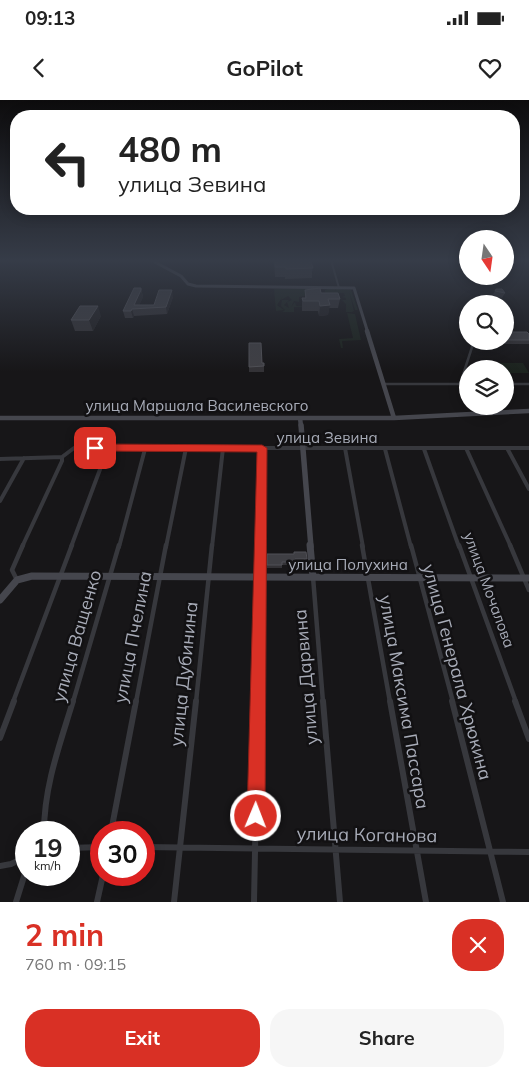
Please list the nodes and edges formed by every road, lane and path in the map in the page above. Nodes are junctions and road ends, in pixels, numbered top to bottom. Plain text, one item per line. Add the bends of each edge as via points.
1 (357, 297) edge
2 (385, 384) junction
3 (459, 384) edge
4 (514, 384) edge
5 (529, 384) edge
6 (529, 412) edge
7 (0, 418) edge
8 (300, 418) junction
9 (394, 418) junction
10 (108, 448) junction
11 (186, 448) junction
12 (223, 448) junction
13 (262, 448) junction
14 (345, 448) junction
15 (466, 448) junction
16 (507, 448) junction
17 (529, 448) edge
18 (145, 449) junction
19 (303, 449) junction
20 (385, 449) junction
21 (424, 450) junction
22 (64, 455) junction
23 (24, 458) junction
24 (0, 459) edge
25 (529, 489) edge
26 (0, 501) edge
27 (60, 576) junction
28 (111, 576) junction
29 (160, 576) junction
30 (208, 576) junction
31 (260, 577) junction
32 (313, 577) junction
33 (368, 577) junction
34 (418, 577) junction
35 (471, 578) junction
36 (527, 578) edge
37 (17, 580) junction
38 (529, 590) edge
39 (0, 600) edge
40 (0, 738) edge
41 (529, 739) edge
42 (44, 821) edge
43 (113, 821) edge
44 (155, 847) edge
45 (180, 847) junction
46 (256, 848) junction
47 (335, 849) junction
48 (416, 852) junction
49 (489, 852) junction
50 (529, 852) edge
51 (15, 863) edge
52 (0, 866) edge
53 (21, 886) edge
54 (101, 886) edge
55 (16, 902) edge
56 (97, 902) edge
57 (174, 902) edge
58 (254, 902) edge
59 (340, 902) edge
60 (426, 902) edge
61 (503, 902) edge

1 - 2 main road
2 - 3 street
2 - 9 main road
4 - 5 street
6 - 9 main road, улица Маршала Василевского
7 - 8 main road, улица Маршала Василевского
8 - 9 main road, улица Маршала Василевского
8 - 19 main road, улица Дарвина
10 - 18 street, улица Зевина
10 - 22 street, улица Зевина via 78,448
10 - 27 street
11 - 12 street, улица Зевина
11 - 18 street, улица Зевина
11 - 29 street, улица Пчелина
12 - 13 street, улица Зевина
12 - 30 street, улица Дубинина
13 - 19 street, улица Зевина
13 - 31 street
14 - 19 street, улица Зевина
14 - 20 street, улица Зевина
14 - 33 street, улица Максима Пассара
15 - 16 street, улица Зевина
15 - 21 street, улица Зевина
15 - 36 street
16 - 17 street, улица Зевина
16 - 25 street
18 - 28 street, улица Ващенко
19 - 32 main road, улица Дарвина
20 - 21 street, улица Зевина
20 - 34 street, улица Генерала Хрюкина
21 - 35 street, улица Мочалова
22 - 23 street, улица Зевина
22 - 37 street via 13,567
23 - 24 street, улица Зевина
23 - 26 street
27 - 28 main road, улица Полухина
27 - 37 main road, улица Полухина via 32,576
27 - 40 street
28 - 29 main road, улица Полухина
28 - 42 street, улица Ващенко via 48,785
29 - 30 main road, улица Полухина
29 - 43 street, улица Пчелина
30 - 31 main road, улица Полухина
30 - 45 street, улица Дубинина
31 - 32 main road, улица Полухина
31 - 46 street
32 - 33 main road, улица Полухина
32 - 47 street, улица Дарвина
33 - 34 main road, улица Полухина
33 - 48 street, улица Максима Пассара
34 - 35 main road, улица Полухина
34 - 49 street, улица Генерала Хрюкина
35 - 36 main road, улица Полухина
35 - 41 street, улица Мочалова
36 - 38 street
37 - 39 main road
44 - 45 street, улица Коганова
45 - 46 street, улица Коганова
45 - 57 street, улица Дубинина
46 - 47 street, улица Коганова
46 - 58 street
47 - 48 street, улица Коганова
47 - 59 street, улица Дарвина
48 - 49 street, улица Коганова
48 - 60 street, улица Максима Пассара
49 - 50 street, улица Коганова
49 - 61 street, улица Генерала Хрюкина
51 - 52 street
53 - 55 street
54 - 56 street

